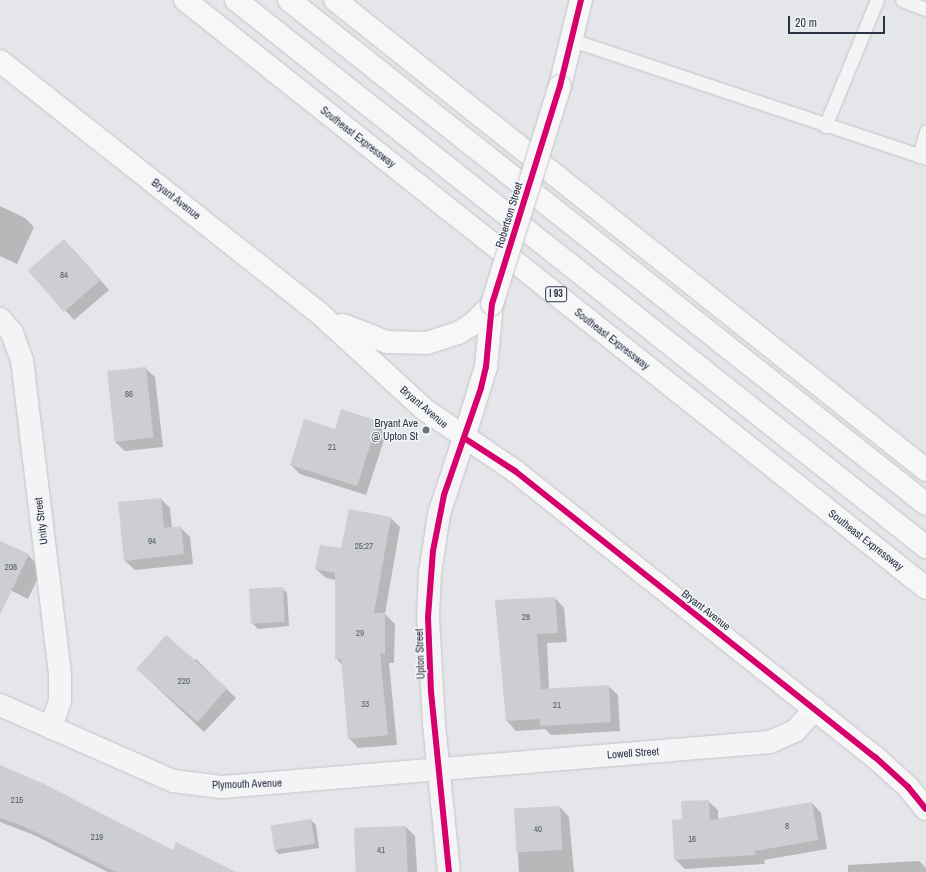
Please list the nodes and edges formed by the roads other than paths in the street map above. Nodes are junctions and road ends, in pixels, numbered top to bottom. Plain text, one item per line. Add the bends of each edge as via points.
1 (185, 0) edge
2 (236, 0) edge
3 (289, 0) edge
4 (335, 0) edge
5 (581, 0) edge
6 (877, 0) edge
7 (902, 0) edge
8 (926, 9) edge
9 (572, 40) junction
10 (0, 61) edge
11 (825, 126) junction
12 (926, 131) edge
13 (923, 157) edge
14 (492, 304) junction
15 (318, 312) junction
16 (0, 319) edge
17 (464, 438) junction
18 (926, 470) edge
19 (926, 504) edge
20 (926, 547) edge
21 (926, 588) edge
22 (0, 705) edge
23 (815, 709) junction
24 (51, 727) junction
25 (438, 768) junction
26 (926, 809) edge
27 (449, 872) edge

1 - 21 main road, Southeast Expressway / I 93
2 - 20 main road
3 - 19 main road
4 - 18 main road
5 - 9 main road, Robertson Street
6 - 11 lane
7 - 8 lane
9 - 11 lane
9 - 14 main road, Robertson Street, bridge
10 - 15 main road, Bryant Avenue
11 - 13 lane
12 - 13 lane
14 - 15 main road via 473,324 458,333 427,343 407,344 365,335
14 - 17 main road, Robertson Street via 486,367
15 - 17 main road, Bryant Avenue via 425,410
16 - 24 street, Unity Street via 12,333 23,368 60,675 60,702
17 - 23 main road, Bryant Avenue via 515,471
17 - 25 street, Upton Street via 441,508 430,573 428,617
22 - 24 street, Plymouth Avenue
23 - 25 street, Lowell Street via 795,731 770,742
23 - 26 main road, Bryant Avenue via 891,771
24 - 25 street, Plymouth Avenue via 173,781 196,785 247,787
25 - 27 street, Upton Street

